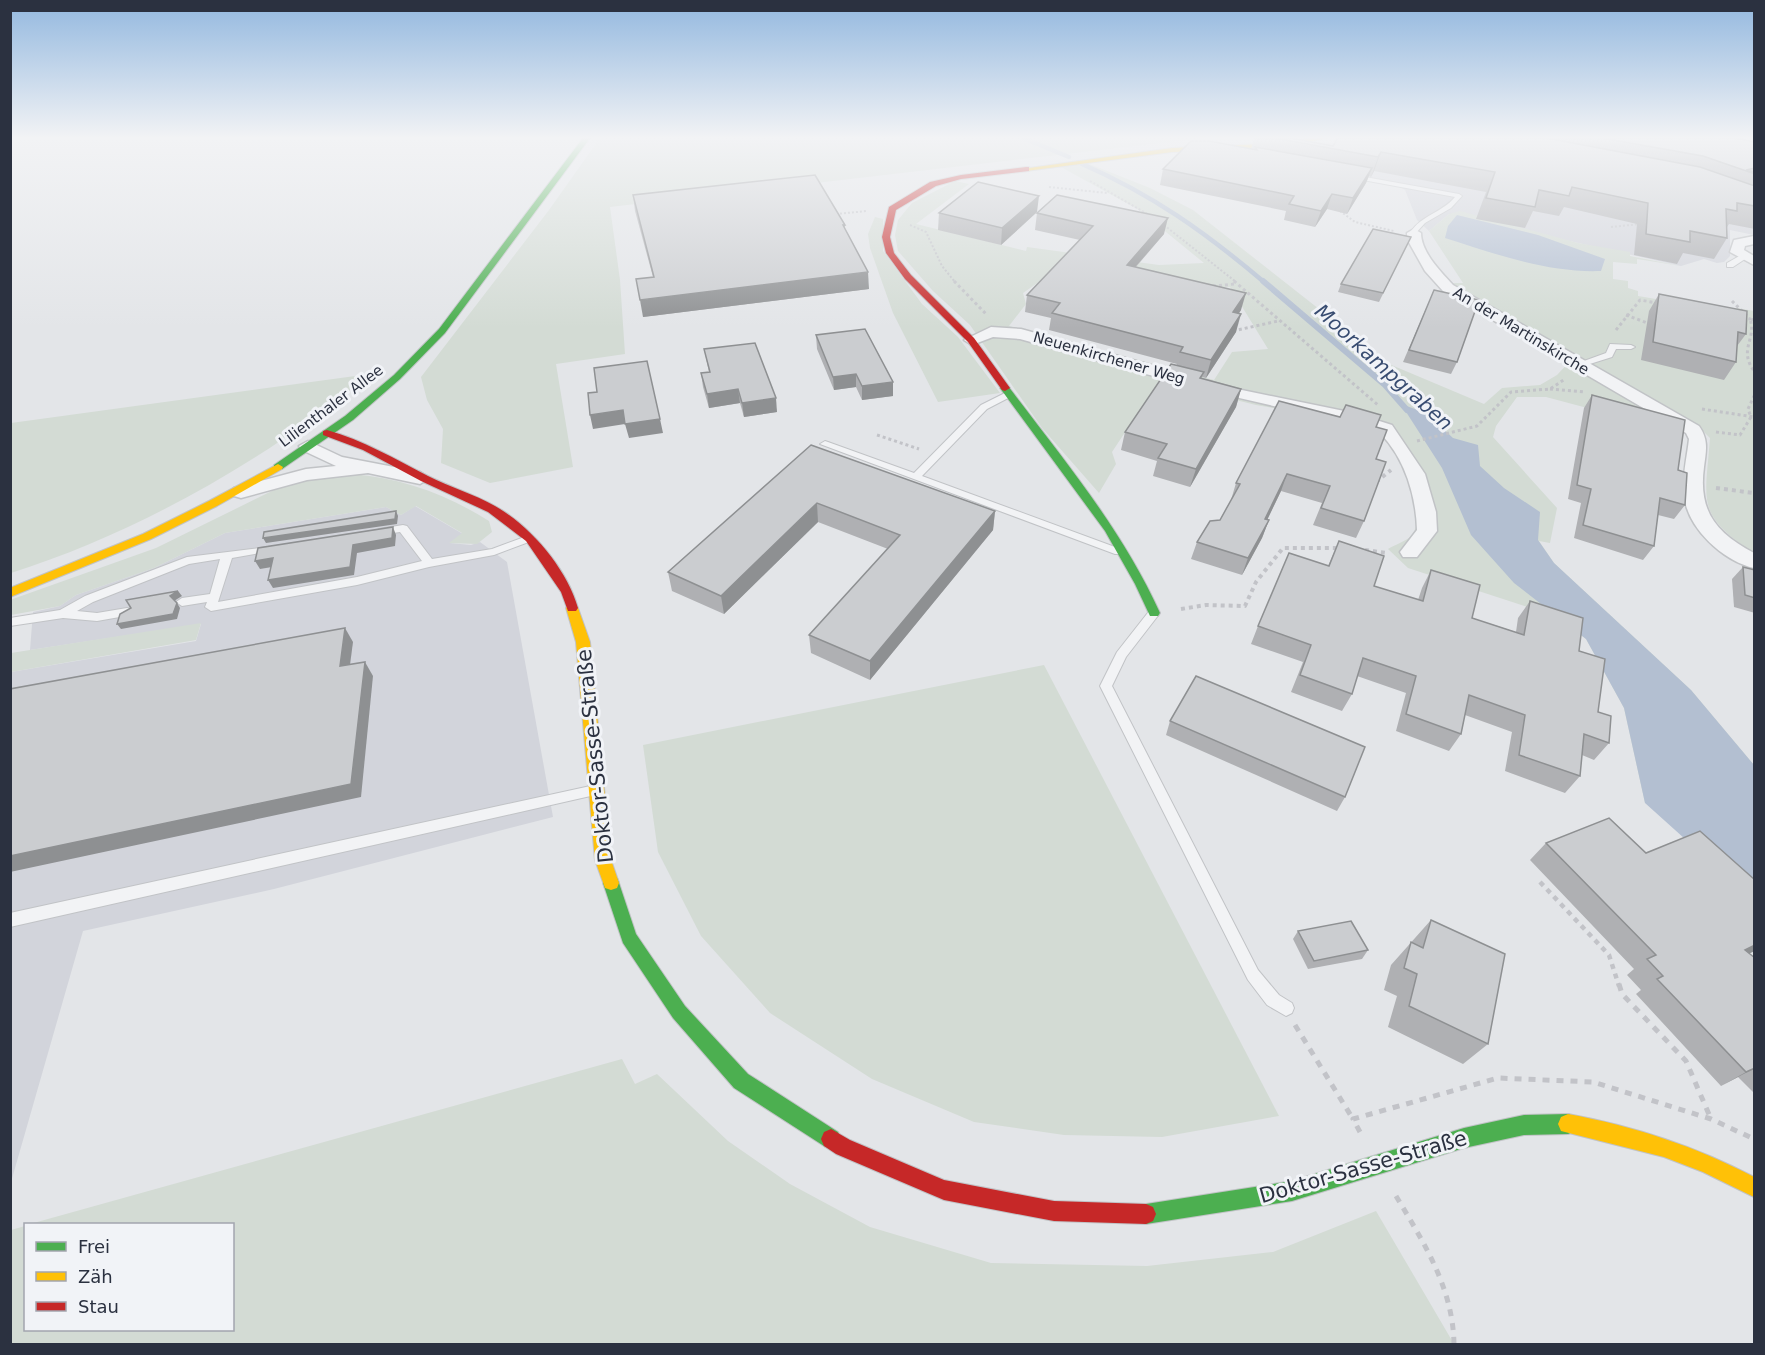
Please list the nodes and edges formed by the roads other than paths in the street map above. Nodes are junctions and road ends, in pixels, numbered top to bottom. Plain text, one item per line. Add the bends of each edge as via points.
1 (539, 201) edge
2 (910, 201) edge
3 (1456, 201) edge
4 (1414, 233) joint
5 (1755, 240) edge
6 (1749, 259) edge
7 (1730, 265) dead end
8 (972, 340) junction
9 (1631, 346) dead end
10 (1577, 365) junction
11 (1009, 394) junction
12 (327, 434) junction
13 (825, 444) dead end
14 (308, 446) junction
15 (365, 468) junction
16 (916, 477) junction
17 (425, 479) junction
18 (234, 494) junction
19 (368, 534) edge
20 (530, 538) junction
21 (286, 546) edge
22 (1410, 552) road end
23 (1125, 554) junction
24 (227, 555) junction
25 (1755, 561) edge
26 (429, 562) junction
27 (10, 593) edge
28 (214, 597) junction
29 (182, 602) dead end
30 (127, 612) edge
31 (1154, 613) joint
32 (63, 614) junction
33 (10, 622) edge
34 (596, 789) junction
35 (10, 920) edge
36 (1286, 1008) road end
37 (1755, 1187) edge

1 - 12 street, Lilienthaler Allee via 443,329 379,393
2 - 8 street via 891,215 885,234 889,251 923,294
3 - 4 lane via 1422,222
4 - 10 street, An der Martinskirche via 1432,272 1448,288
5 - 6 street via 1739,243 1737,252
6 - 7 lane
8 - 11 street
8 - 22 street, Neuenkirchener Weg via 991,332 1021,334 1235,394 1354,418 1386,429 1416,474 1426,512 1427,531
9 - 10 lane via 1613,346 1609,355
10 - 25 street, An der Martinskirche via 1694,430 1698,439 1694,503 1704,523 1723,541
11 - 16 lane via 984,407
11 - 23 street via 1080,486
12 - 14 street, Lilienthaler Allee
12 - 17 street, Doktor-Sasse-Straße via 367,448
13 - 16 lane
14 - 15 street, Doktor-Sasse-Straße via 337,461
14 - 18 street, Lilienthaler Allee
15 - 17 street, Doktor-Sasse-Straße
15 - 18 street, Doktor-Sasse-Straße via 298,476
16 - 23 lane
17 - 20 street, Doktor-Sasse-Straße via 492,509
18 - 27 street, Lilienthaler Allee via 136,543
19 - 26 lane via 403,528
20 - 26 lane via 494,552
20 - 34 street, Doktor-Sasse-Straße via 567,591 583,642
21 - 24 lane
23 - 31 street
24 - 28 lane
24 - 32 lane via 187,561 89,599
26 - 28 lane via 357,581 211,607
28 - 29 lane
30 - 32 lane via 97,617
31 - 36 lane via 1121,655 1106,686 1253,975 1273,1000
32 - 33 lane
34 - 35 lane
34 - 37 street, Doktor-Sasse-Straße via 603,860 629,938 679,1012 741,1081 843,1147 945,1190 1054,1211 1155,1214 1293,1191 1464,1138 1524,1125 1570,1124 1658,1144

